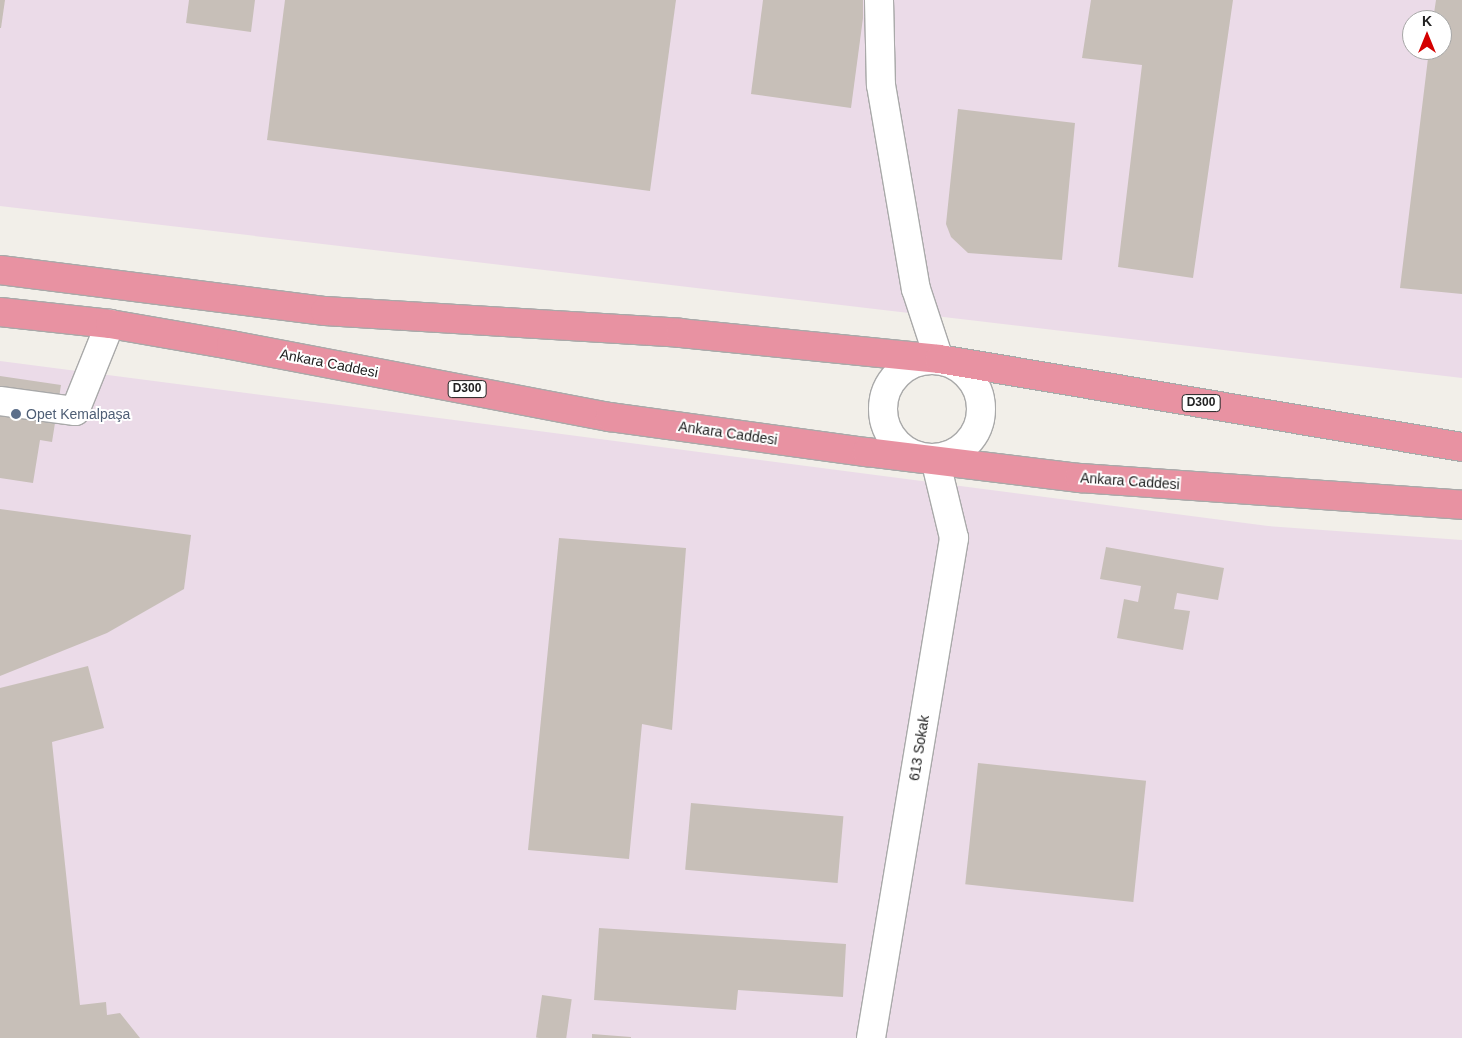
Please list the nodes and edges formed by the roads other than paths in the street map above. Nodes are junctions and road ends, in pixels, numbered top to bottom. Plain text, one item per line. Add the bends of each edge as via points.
1 (879, 0) edge
2 (0, 270) edge
3 (0, 312) edge
4 (110, 324) junction
5 (939, 359) junction
6 (0, 401) edge
7 (1462, 447) edge
8 (935, 459) junction
9 (1462, 505) edge
10 (871, 1038) edge

1 - 5 street via 881,85 916,289
2 - 5 highway, D300 via 326,311 680,333
3 - 4 highway, Ankara Caddesi / D300
4 - 6 street via 75,411
4 - 8 highway, Ankara Caddesi / D300 via 610,417
5 - 7 highway, D300
5 - 8 street via 966,372 975,383 982,411 973,439 962,449
5 - 8 street via 906,366 894,376 885,391 882,407 891,439 903,448
8 - 9 highway, Ankara Caddesi / D300 via 1080,478
8 - 10 street, 613 Sokak via 954,538

